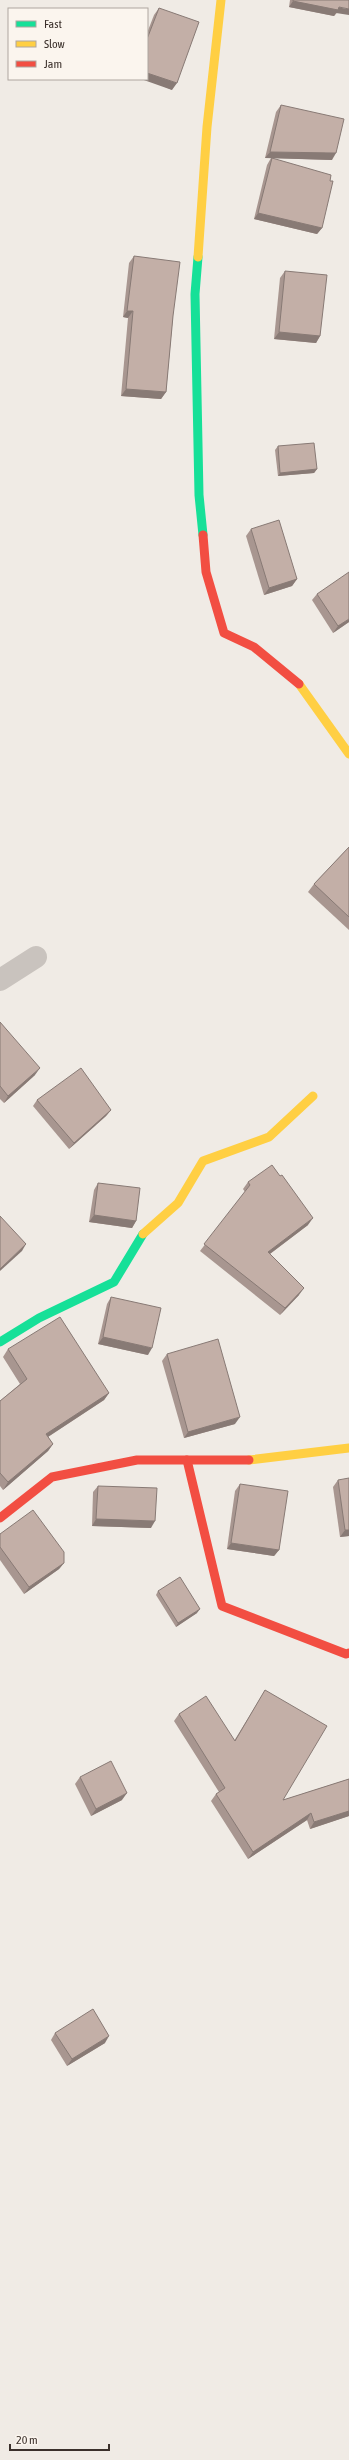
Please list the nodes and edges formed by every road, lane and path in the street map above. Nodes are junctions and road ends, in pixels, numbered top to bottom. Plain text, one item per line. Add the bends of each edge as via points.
1 (221, 0) edge
2 (349, 754) edge
3 (36, 957) dead end
4 (0, 980) edge
5 (313, 1096) dead end
6 (0, 1342) edge
7 (349, 1448) edge
8 (187, 1460) junction
9 (0, 1518) edge
10 (349, 1653) edge

1 - 2 street via 207,127 195,294 199,495 206,572 224,633 254,647 296,679
3 - 4 street
5 - 6 street via 269,1137 203,1161 178,1203 141,1236 114,1282 39,1318
7 - 8 street via 250,1460
8 - 9 street via 137,1460 52,1477
8 - 10 street via 222,1606

